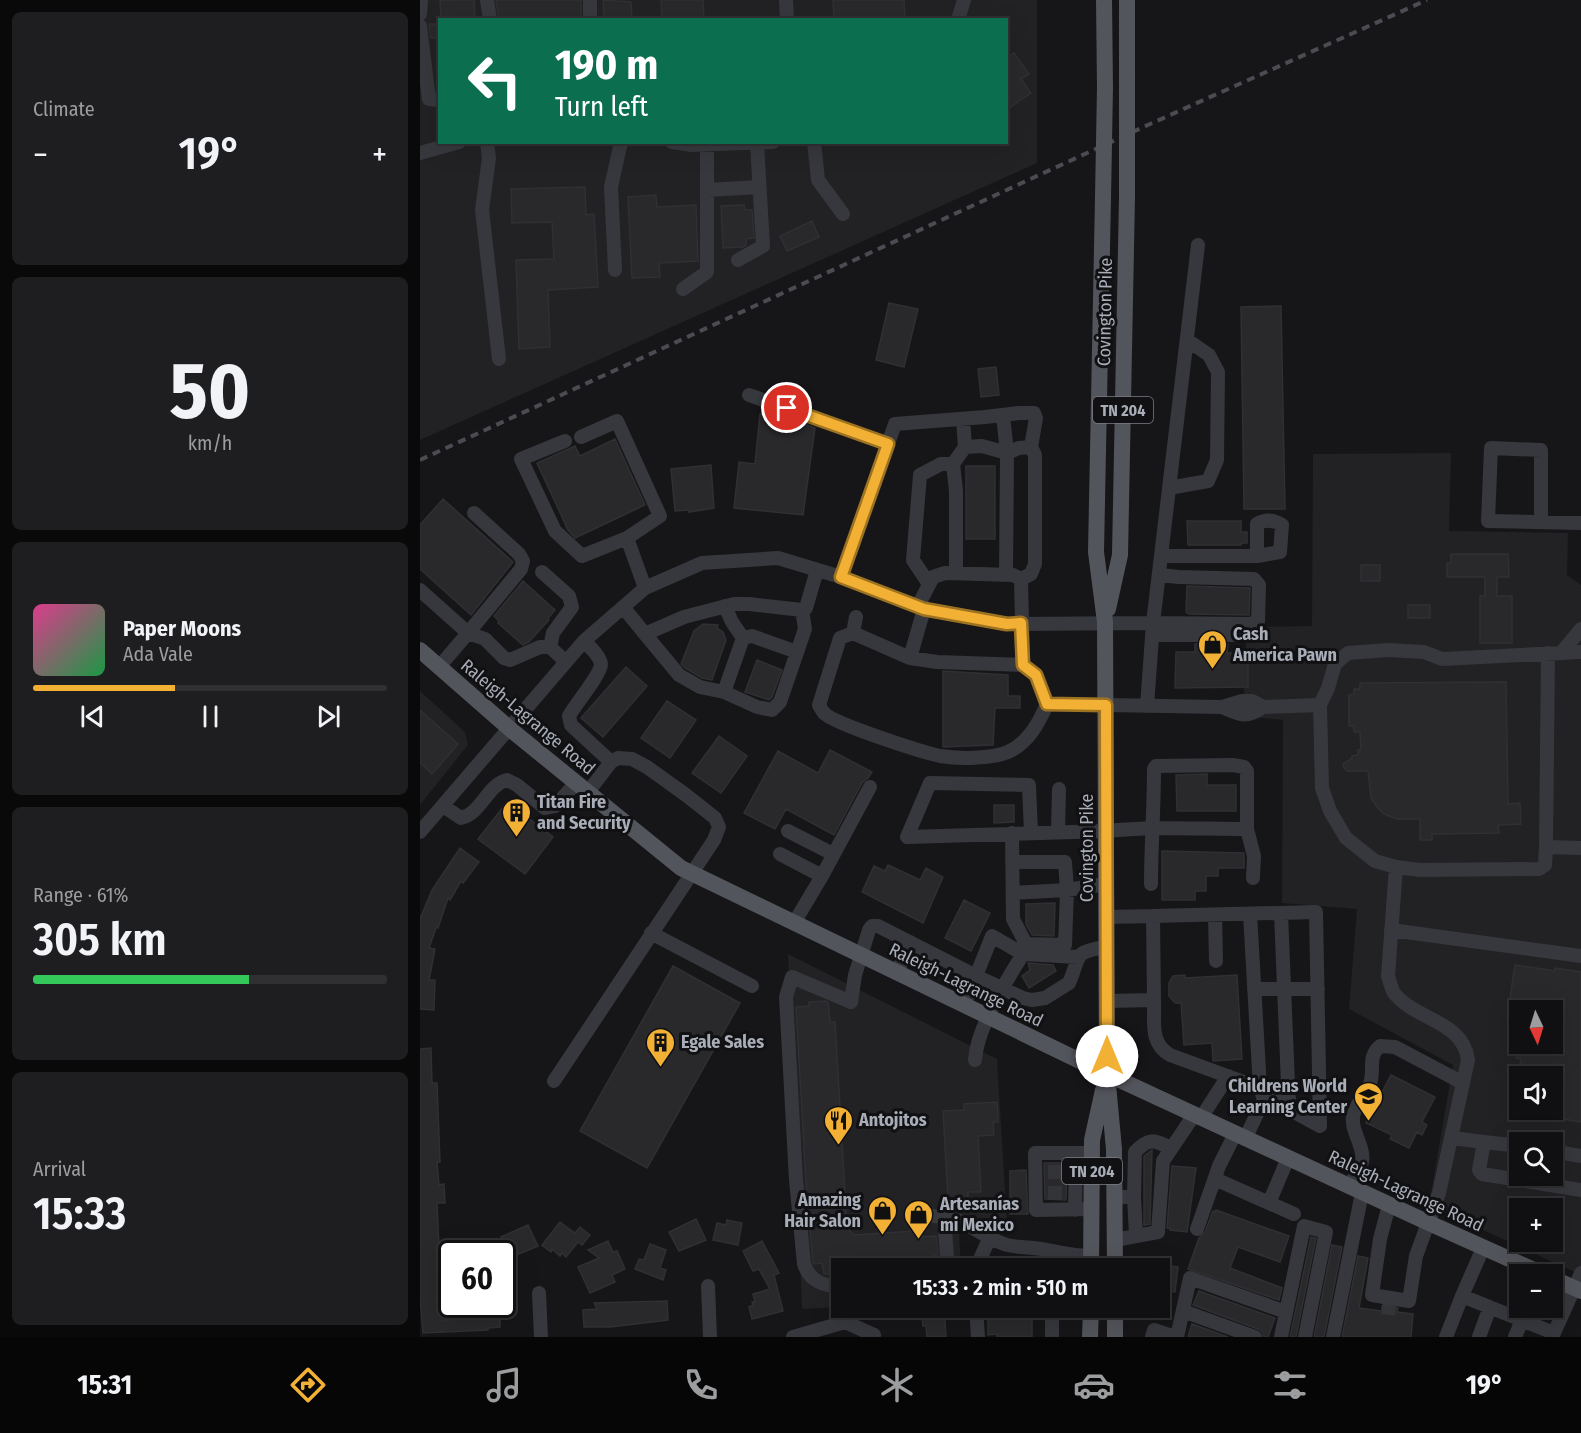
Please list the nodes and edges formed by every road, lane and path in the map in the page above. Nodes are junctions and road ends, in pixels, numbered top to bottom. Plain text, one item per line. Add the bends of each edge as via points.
1 (421, 0) edge
2 (488, 0) edge
3 (590, 0) edge
4 (786, 0) edge
5 (964, 0) edge
6 (1104, 0) edge
7 (1127, 0) edge
8 (420, 14) edge
9 (490, 18) edge
10 (590, 18) edge
11 (787, 18) edge
12 (959, 18) edge
13 (420, 26) edge
14 (438, 100) edge
15 (452, 144) edge
16 (487, 144) edge
17 (621, 144) edge
18 (695, 144) edge
19 (732, 144) edge
20 (757, 144) edge
21 (814, 144) edge
22 (707, 145) junction
23 (420, 153) edge
24 (759, 187) junction
25 (707, 190) junction
26 (843, 214) dead end
27 (1198, 245) dead end
28 (738, 260) dead end
29 (615, 270) dead end
30 (683, 289) dead end
31 (1187, 340) junction
32 (499, 359) dead end
33 (749, 395) dead end
34 (1003, 415) junction
35 (963, 418) junction
36 (581, 437) dead end
37 (566, 441) dead end
38 (888, 444) junction
39 (965, 447) junction
40 (1031, 447) junction
41 (1007, 453) junction
42 (953, 464) junction
43 (1169, 488) junction
44 (474, 513) dead end
45 (1541, 522) junction
46 (1581, 523) edge
47 (627, 538) junction
48 (1161, 556) junction
49 (1257, 556) dead end
50 (817, 570) junction
51 (542, 572) dead end
52 (956, 573) junction
53 (1006, 574) junction
54 (1159, 575) junction
55 (841, 577) junction
56 (1021, 579) junction
57 (929, 584) junction
58 (645, 588) junction
59 (420, 590) edge
60 (725, 606) junction
61 (623, 607) junction
62 (921, 608) junction
63 (802, 610) junction
64 (856, 617) dead end
65 (1106, 622) junction
66 (1021, 623) junction
67 (1153, 629) junction
68 (1581, 629) edge
69 (468, 633) junction
70 (853, 633) junction
71 (645, 634) junction
72 (1239, 635) dead end
73 (743, 638) junction
74 (585, 641) junction
75 (550, 647) junction
76 (420, 650) edge
77 (1581, 651) edge
78 (797, 652) junction
79 (1562, 652) junction
80 (1548, 653) junction
81 (910, 657) junction
82 (566, 662) junction
83 (1023, 665) junction
84 (439, 667) junction
85 (724, 692) junction
86 (1047, 704) junction
87 (1106, 705) junction
88 (1320, 705) junction
89 (1147, 706) junction
90 (510, 729) junction
91 (611, 762) junction
92 (870, 787) dead end
93 (582, 788) junction
94 (1059, 789) dead end
95 (443, 806) junction
96 (1153, 829) junction
97 (1247, 829) junction
98 (788, 831) dead end
99 (1106, 831) junction
100 (420, 832) edge
101 (1058, 832) junction
102 (1012, 833) junction
103 (1031, 833) junction
104 (1546, 847) junction
105 (1581, 848) edge
106 (780, 854) dead end
107 (833, 854) junction
108 (1012, 862) junction
109 (1396, 867) junction
110 (692, 873) junction
111 (822, 876) junction
112 (1253, 878) dead end
113 (1106, 884) junction
114 (1150, 884) dead end
115 (1067, 890) junction
116 (1013, 893) junction
117 (1281, 913) junction
118 (1250, 914) junction
119 (1215, 915) junction
120 (1153, 916) junction
121 (1106, 917) junction
122 (794, 923) junction
123 (1391, 930) junction
124 (651, 933) junction
125 (910, 942) junction
126 (1106, 947) junction
127 (1023, 954) junction
128 (861, 955) junction
129 (1581, 956) edge
130 (1078, 957) junction
131 (1216, 961) dead end
132 (897, 973) junction
133 (976, 976) junction
134 (752, 986) dead end
135 (1002, 988) junction
136 (1254, 989) junction
137 (1285, 989) junction
138 (1318, 989) junction
139 (1154, 1000) junction
140 (1107, 1001) junction
141 (964, 1005) junction
142 (989, 1017) junction
143 (975, 1060) dead end
144 (1107, 1074) junction
145 (1228, 1076) junction
146 (554, 1081) dead end
147 (1463, 1083) junction
148 (1262, 1094) junction
149 (1288, 1098) junction
150 (1198, 1116) junction
151 (1240, 1136) junction
152 (1452, 1138) junction
153 (1484, 1142) junction
154 (1509, 1145) edge
155 (1171, 1148) junction
156 (1084, 1153) junction
157 (1563, 1153) edge
158 (1581, 1156) edge
159 (1288, 1158) junction
160 (1215, 1179) junction
161 (1356, 1190) junction
162 (1581, 1190) edge
163 (1134, 1196) junction
164 (1115, 1198) junction
165 (1269, 1203) junction
166 (1389, 1205) junction
167 (1083, 1210) junction
168 (1294, 1214) dead end
169 (1429, 1223) junction
170 (1197, 1229) dead end
171 (1136, 1236) junction
172 (990, 1237) junction
173 (1115, 1240) junction
174 (1483, 1248) junction
175 (947, 1258) edge
176 (982, 1258) edge
177 (1078, 1258) edge
178 (1090, 1258) edge
179 (1115, 1258) edge
180 (1520, 1264) edge
181 (1563, 1280) edge
182 (1579, 1284) edge
183 (708, 1286) dead end
184 (831, 1286) edge
185 (539, 1293) dead end
186 (1462, 1296) junction
187 (1490, 1307) junction
188 (1183, 1311) junction
189 (1286, 1312) junction
190 (977, 1318) edge
191 (1052, 1318) edge
192 (1091, 1318) edge
193 (1115, 1318) edge
194 (1521, 1320) junction
195 (874, 1335) dead end
196 (1557, 1336) edge
197 (541, 1337) edge
198 (710, 1337) edge
199 (793, 1337) edge
200 (978, 1337) edge
201 (1052, 1337) edge
202 (1090, 1337) edge
203 (1115, 1337) edge
204 (1152, 1337) edge
205 (1176, 1337) edge
206 (1255, 1337) edge
207 (1281, 1337) edge
208 (1305, 1337) edge
209 (1333, 1337) edge
210 (1446, 1337) edge
211 (1479, 1337) edge
212 (1515, 1337) edge

1 - 8 street
2 - 9 street
3 - 10 street
4 - 11 street
5 - 12 street
6 - 65 main road, Covington Pike / TN 204, bridge via 1096,552
7 - 65 main road, Covington Pike / TN 204, bridge via 1120,555
13 - 14 street via 429,99
15 - 23 street
16 - 32 street via 482,210
17 - 29 street via 611,187
18 - 22 street
19 - 22 street
20 - 24 street
21 - 26 street via 818,180
22 - 25 street
24 - 25 street
24 - 28 street via 763,246
25 - 30 street via 707,272
27 - 31 street
31 - 43 street
31 - 43 street via 1209,355 1218,372 1217,460 1208,481
33 - 38 street
34 - 35 street
34 - 40 street via 1034,413
34 - 41 street
35 - 38 street via 895,424
35 - 39 street
36 - 47 street via 617,421 660,516
37 - 47 street via 521,459 555,531 582,556
38 - 55 street
39 - 41 street via 982,446
39 - 42 street
40 - 41 street
40 - 56 street via 1035,455 1035,564 1031,574
41 - 53 street
42 - 52 street
42 - 57 street via 941,464 920,475 913,560
43 - 48 street
44 - 69 street via 523,561 521,570
45 - 45 street via 1488,521 1491,448 1541,450
45 - 46 street
47 - 58 street
48 - 49 street
48 - 54 street
50 - 55 street
50 - 58 street via 778,558 702,563
50 - 63 street via 806,608
51 - 75 street via 569,596 572,607 553,633
52 - 53 street
52 - 57 street via 933,577
53 - 56 street
54 - 67 street
54 - 67 street via 1254,579 1259,585 1258,621
55 - 62 street
56 - 66 street
57 - 62 street
58 - 61 street
59 - 69 street
60 - 63 street via 749,604
60 - 71 street via 684,617
60 - 73 street
61 - 71 street
61 - 74 street
62 - 66 street via 1007,624
62 - 81 street
63 - 78 street via 805,629
64 - 70 street
65 - 66 street
65 - 67 street
65 - 87 main road, Covington Pike / TN 204
66 - 83 street
67 - 72 street
67 - 89 street
68 - 79 street
69 - 75 street via 485,639 510,660 540,647
69 - 84 street
70 - 81 street
70 - 86 street via 840,638 819,705 824,714 862,731 939,755 965,758 1005,753 1022,744
71 - 85 street via 679,675 700,687
73 - 78 street via 752,636
73 - 85 street
74 - 82 street
74 - 91 street via 601,665 569,716 571,725
75 - 82 street
76 - 84 main road, Raleigh-Lagrange Road
77 - 79 street
78 - 85 street via 780,702 772,710
79 - 80 street
80 - 88 street via 1442,659 1424,652 1348,653 1335,664
80 - 104 street
81 - 83 street via 937,662
82 - 90 street
83 - 86 street via 1036,675
84 - 90 main road, Raleigh-Lagrange Road
86 - 87 street
87 - 89 street
87 - 99 main road, Covington Pike / TN 204
88 - 89 street via 1263,707 1242,701 1222,707
88 - 109 street via 1322,788 1330,812 1346,838 1375,861
90 - 93 main road, Raleigh-Lagrange Road
90 - 95 street
91 - 93 street
91 - 110 street via 632,759 647,767 715,818 719,828 714,840
92 - 107 street
93 - 95 street via 545,808 507,780 495,787 470,816 461,818
93 - 110 main road, Raleigh-Lagrange Road
94 - 101 street
95 - 100 street
96 - 97 street
96 - 97 street via 1154,769 1160,764 1181,764 1244,767
96 - 99 street
96 - 114 street
97 - 112 street via 1254,856
98 - 107 street
99 - 101 street
99 - 113 main road, Covington Pike / TN 204
101 - 103 street
102 - 103 street
102 - 103 street via 907,837 930,783 1029,785
102 - 108 street
104 - 105 street
104 - 109 street via 1545,865 1539,869
106 - 111 street
107 - 111 street
108 - 115 street via 1065,862
108 - 116 street
109 - 123 street
110 - 122 main road, Raleigh-Lagrange Road
110 - 124 street
111 - 122 street
113 - 115 street
113 - 121 main road, Covington Pike / TN 204
115 - 116 street
115 - 116 street via 1065,945 1026,944 1013,919
117 - 118 street
117 - 137 street
117 - 138 street via 1316,912
118 - 119 street
118 - 136 street
119 - 120 street
119 - 131 street
120 - 121 street
120 - 139 street
121 - 126 main road, Covington Pike / TN 204
122 - 128 main road, Raleigh-Lagrange Road
123 - 129 street
123 - 147 street via 1388,976 1392,991 1403,1003 1457,1034 1467,1048
124 - 134 street
124 - 146 street
125 - 128 street via 872,926
125 - 132 street
125 - 133 street
126 - 130 street
126 - 140 main road, Covington Pike / TN 204
127 - 130 street
127 - 133 street via 992,936
127 - 135 street
128 - 132 main road, Raleigh-Lagrange Road
128 - 184 street via 851,1002 792,977 786,997 804,1264 816,1281
130 - 135 street via 1069,983 1045,998 1023,998
132 - 141 main road, Raleigh-Lagrange Road
133 - 135 street
133 - 141 street
135 - 142 street
136 - 137 street
136 - 148 street
137 - 138 street
137 - 149 street
138 - 149 street via 1320,1126 1289,1109
139 - 140 street
139 - 145 street via 1156,1041 1162,1051
140 - 144 main road, Covington Pike / TN 204
141 - 142 main road, Raleigh-Lagrange Road
142 - 143 street via 975,1050
142 - 144 main road, Raleigh-Lagrange Road
144 - 150 main road, Raleigh-Lagrange Road
144 - 156 main road, Covington Pike / TN 204 via 1092,1140
144 - 164 main road, Covington Pike / TN 204
145 - 148 street
145 - 150 street
147 - 152 street
147 - 161 street via 1395,1047 1380,1046 1375,1051 1371,1083 1353,1115 1363,1155
148 - 149 street
148 - 151 street
150 - 151 main road, Raleigh-Lagrange Road
150 - 155 street
151 - 159 main road, Raleigh-Lagrange Road
151 - 160 street
152 - 153 street
152 - 169 street
153 - 154 street
153 - 162 street via 1479,1170 1482,1174
155 - 163 street via 1148,1141 1135,1152
155 - 171 street via 1163,1161 1158,1232
156 - 167 main road, Covington Pike / TN 204
156 - 167 street via 1055,1158 1035,1154 1036,1210 1055,1205
157 - 158 street
159 - 161 main road, Raleigh-Lagrange Road
159 - 165 street
160 - 165 street
160 - 170 street
161 - 166 main road, Raleigh-Lagrange Road
161 - 209 street
163 - 164 street
163 - 171 street
164 - 173 main road, Covington Pike / TN 204
165 - 168 street
166 - 169 main road, Raleigh-Lagrange Road
166 - 169 street via 1372,1295 1378,1301 1408,1301 1416,1256
167 - 178 main road, Covington Pike / TN 204
169 - 174 main road, Raleigh-Lagrange Road
171 - 173 street
172 - 175 street via 961,1221 938,1216
172 - 176 street
172 - 177 street via 1005,1244
173 - 179 main road, Covington Pike / TN 204
174 - 180 main road, Raleigh-Lagrange Road
174 - 186 street
181 - 182 main road
182 - 196 street
183 - 198 street
185 - 197 street
186 - 187 street
186 - 210 street
187 - 194 street
187 - 211 street
188 - 189 street via 1191,1278
188 - 205 street
188 - 206 street
189 - 207 street
189 - 208 street via 1304,1226 1326,1232
190 - 200 street
191 - 201 street
192 - 202 main road
193 - 203 main road
194 - 196 street
194 - 212 street
195 - 199 street via 845,1322
204 - 205 street via 1154,1330

